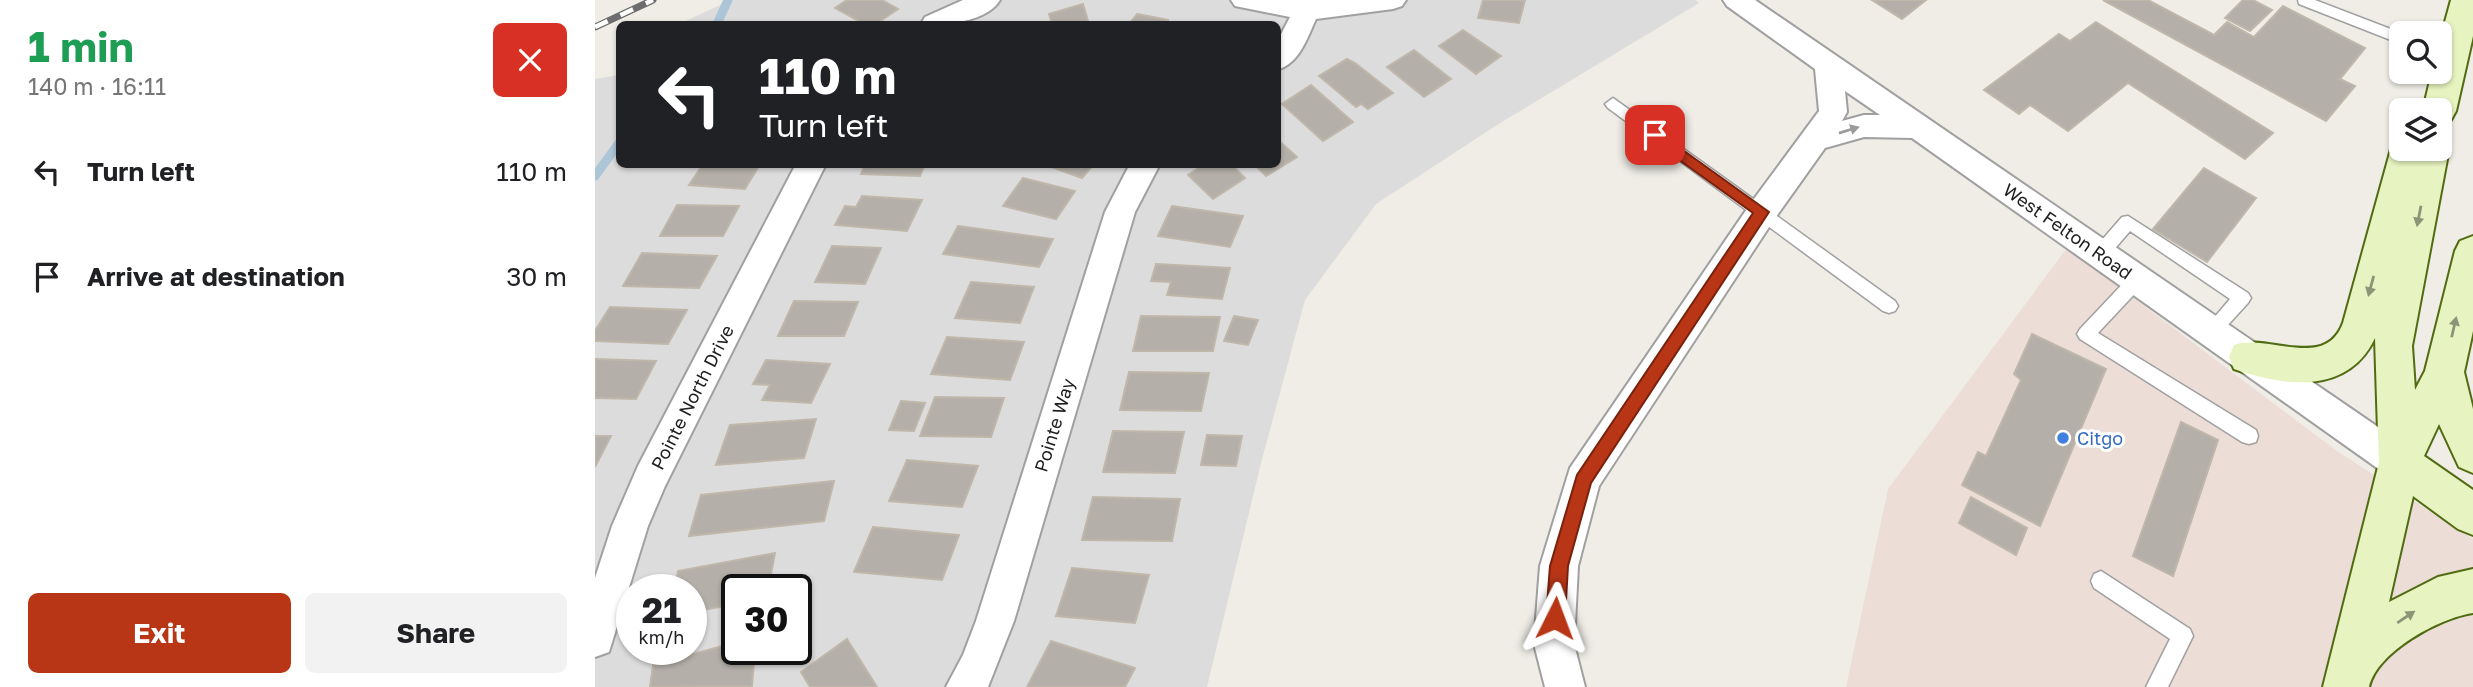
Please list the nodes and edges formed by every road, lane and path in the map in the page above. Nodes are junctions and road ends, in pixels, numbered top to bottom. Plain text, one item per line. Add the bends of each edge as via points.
1 (987, 0) edge
2 (1244, 0) edge
3 (1393, 0) edge
4 (1736, 0) edge
5 (2466, 0) edge
6 (2304, 1) edge
7 (1306, 12) junction
8 (942, 21) edge
9 (2389, 34) edge
10 (2452, 45) edge
11 (1281, 56) edge
12 (1829, 64) junction
13 (1613, 104) dead end
14 (1920, 127) junction
15 (1815, 141) junction
16 (2405, 161) edge
17 (2430, 161) edge
18 (809, 168) edge
19 (1143, 168) edge
20 (1762, 212) junction
21 (2100, 254) junction
22 (2470, 267) edge
23 (2137, 280) junction
24 (1889, 306) dead end
25 (2211, 332) junction
26 (2248, 357) junction
27 (2444, 372) junction
28 (2249, 436) dead end
29 (2473, 454) edge
30 (2400, 463) junction
31 (2473, 514) edge
32 (2101, 581) dead end
33 (2473, 592) edge
34 (595, 638) edge
35 (2350, 673) edge
36 (2159, 686) edge
37 (966, 687) edge
38 (1565, 687) edge

1 - 8 street
2 - 7 street
3 - 7 street
4 - 12 street, West Felton Road
5 - 10 main road
6 - 9 lane
7 - 11 street
12 - 14 street, West Felton Road
12 - 15 street via 1833,112
13 - 20 lane
15 -> 14 street via 1864,126
14 - 21 street, West Felton Road
15 - 20 street
16 -> 26 main road via 2352,346 2319,363 2283,364
17 -> 30 main road via 2393,346
18 - 34 street, Pointe North Drive via 651,478 630,526
19 - 37 street, Pointe Way via 1120,212 995,621
20 - 24 lane
20 - 38 street via 1583,480 1559,566 1554,644
21 - 23 street, West Felton Road
21 - 25 lane via 2128,222 2242,298
27 -> 22 main road
23 - 25 street, West Felton Road
23 - 28 lane via 2086,334
25 - 26 street, West Felton Road
26 - 30 street, West Felton Road
27 - 29 main road via 2450,402
27 - 30 main road
30 - 31 main road
30 - 35 main road
32 - 36 lane via 2183,636
35 -> 33 main road via 2390,628 2426,604

